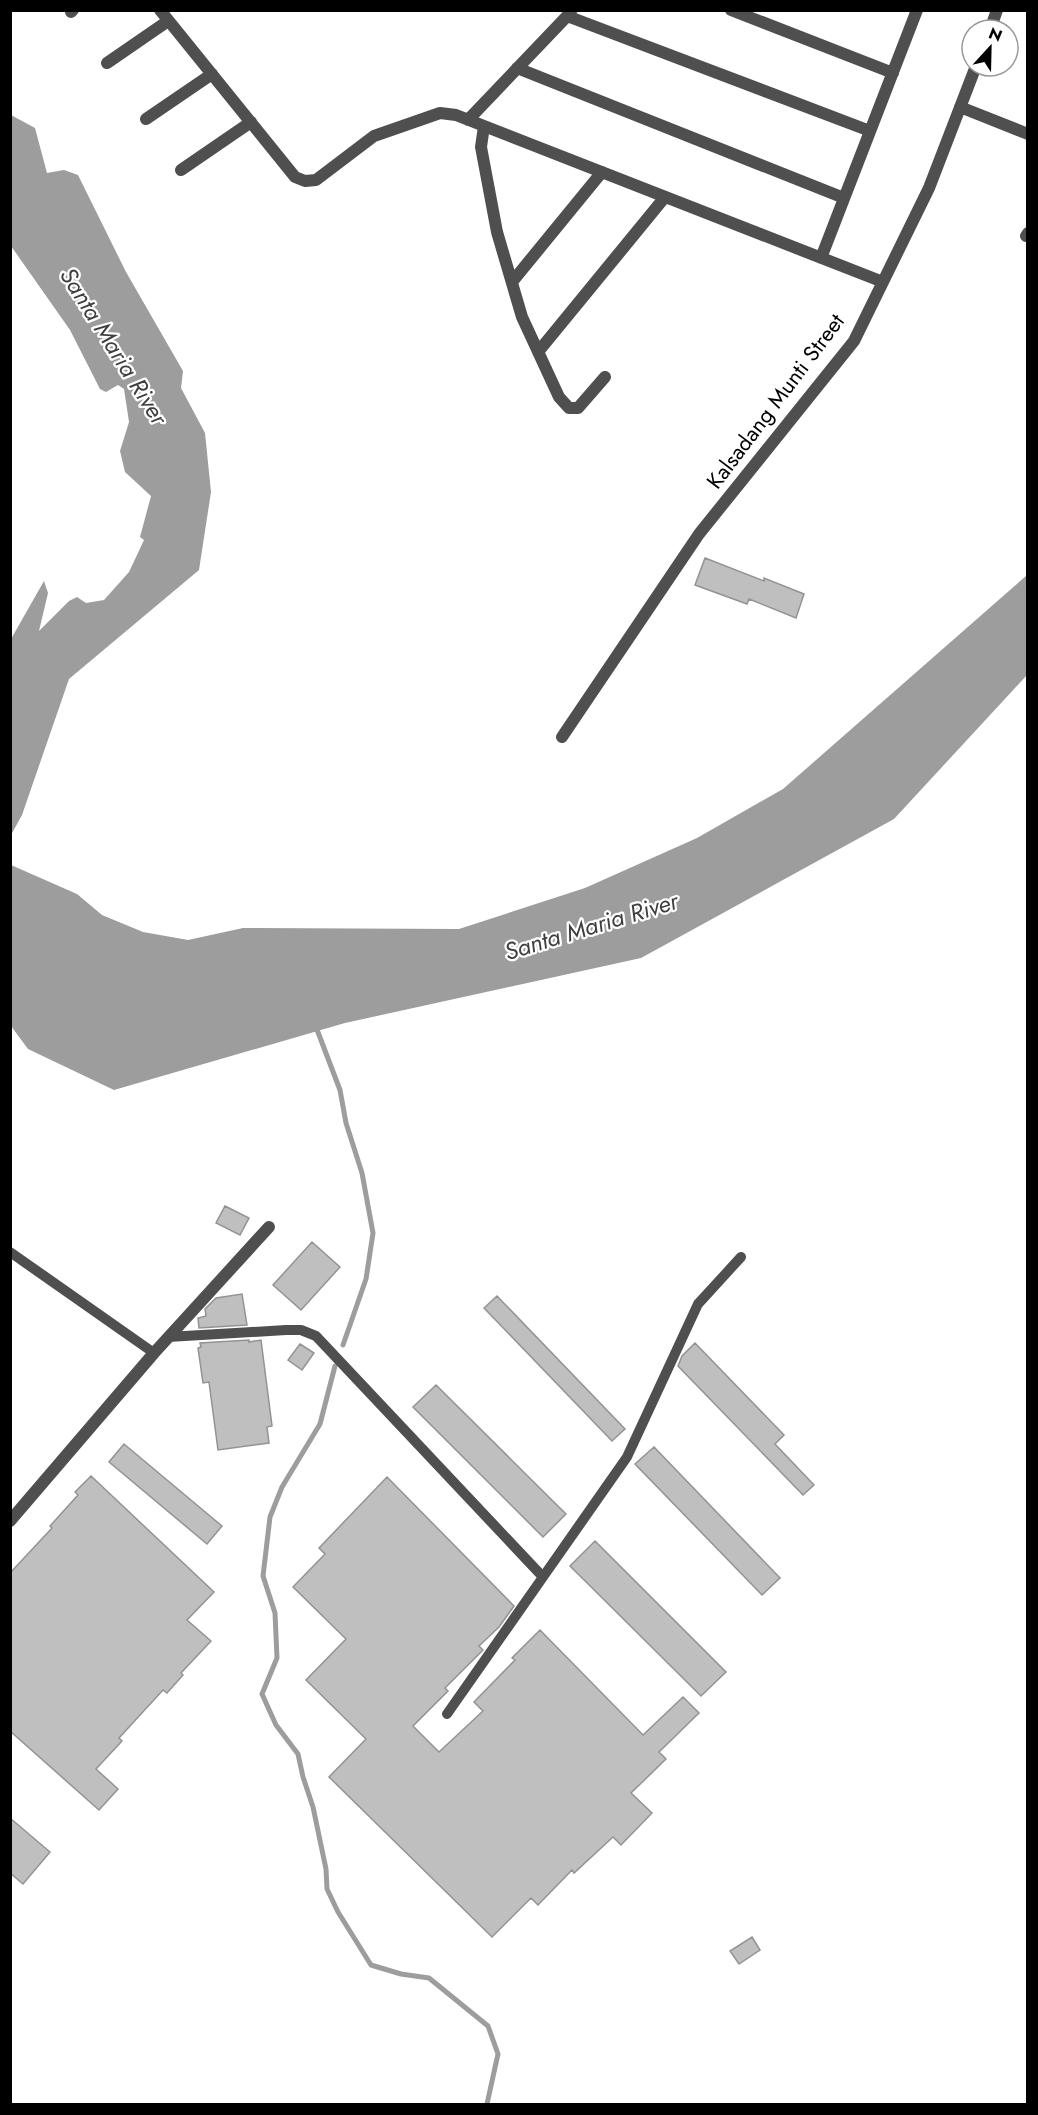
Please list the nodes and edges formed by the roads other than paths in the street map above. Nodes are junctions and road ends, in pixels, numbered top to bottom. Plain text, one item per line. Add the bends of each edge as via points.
1 (160, 10) edge
2 (731, 10) edge
3 (917, 10) edge
4 (569, 13) edge
5 (168, 21) junction
6 (107, 63) dead end
7 (517, 68) junction
8 (212, 74) junction
9 (893, 74) junction
10 (971, 78) edge
11 (960, 107) junction
12 (146, 119) dead end
13 (468, 120) junction
14 (251, 122) junction
15 (484, 126) junction
16 (870, 131) junction
17 (1028, 134) edge
18 (182, 170) dead end
19 (602, 172) junction
20 (665, 197) junction
21 (844, 198) junction
22 (821, 258) junction
23 (512, 282) junction
24 (883, 282) junction
25 (538, 352) junction
26 (605, 378) dead end
27 (562, 737) dead end
28 (269, 1227) dead end
29 (10, 1252) edge
30 (741, 1257) dead end
31 (168, 1337) junction
32 (154, 1353) junction
33 (10, 1521) edge
34 (543, 1578) junction
35 (447, 1714) dead end

1 - 5 street
2 - 9 street
3 - 9 street
4 - 7 street
4 - 16 street
5 - 6 street
5 - 8 street
7 - 13 street
7 - 21 street
8 - 12 street
8 - 14 street
9 - 16 street
10 - 11 street, Kalsadang Munti Street
11 - 17 street
11 - 24 street, Kalsadang Munti Street via 929,188
13 - 14 street via 440,113 374,136 316,180 305,181 296,177
13 - 15 street
14 - 18 street
15 - 19 street
15 - 23 street via 481,147 497,232
16 - 21 street
19 - 20 street
19 - 23 street
20 - 22 street
20 - 25 street
21 - 22 street
22 - 24 street
23 - 25 street
24 - 27 street, Kalsadang Munti Street via 854,341 699,534
25 - 26 street via 559,397 569,408 578,408
28 - 31 street
29 - 32 lane
30 - 34 lane via 698,1304 627,1457
31 - 32 street
31 - 34 lane via 286,1330 316,1336
32 - 33 street
34 - 35 lane

